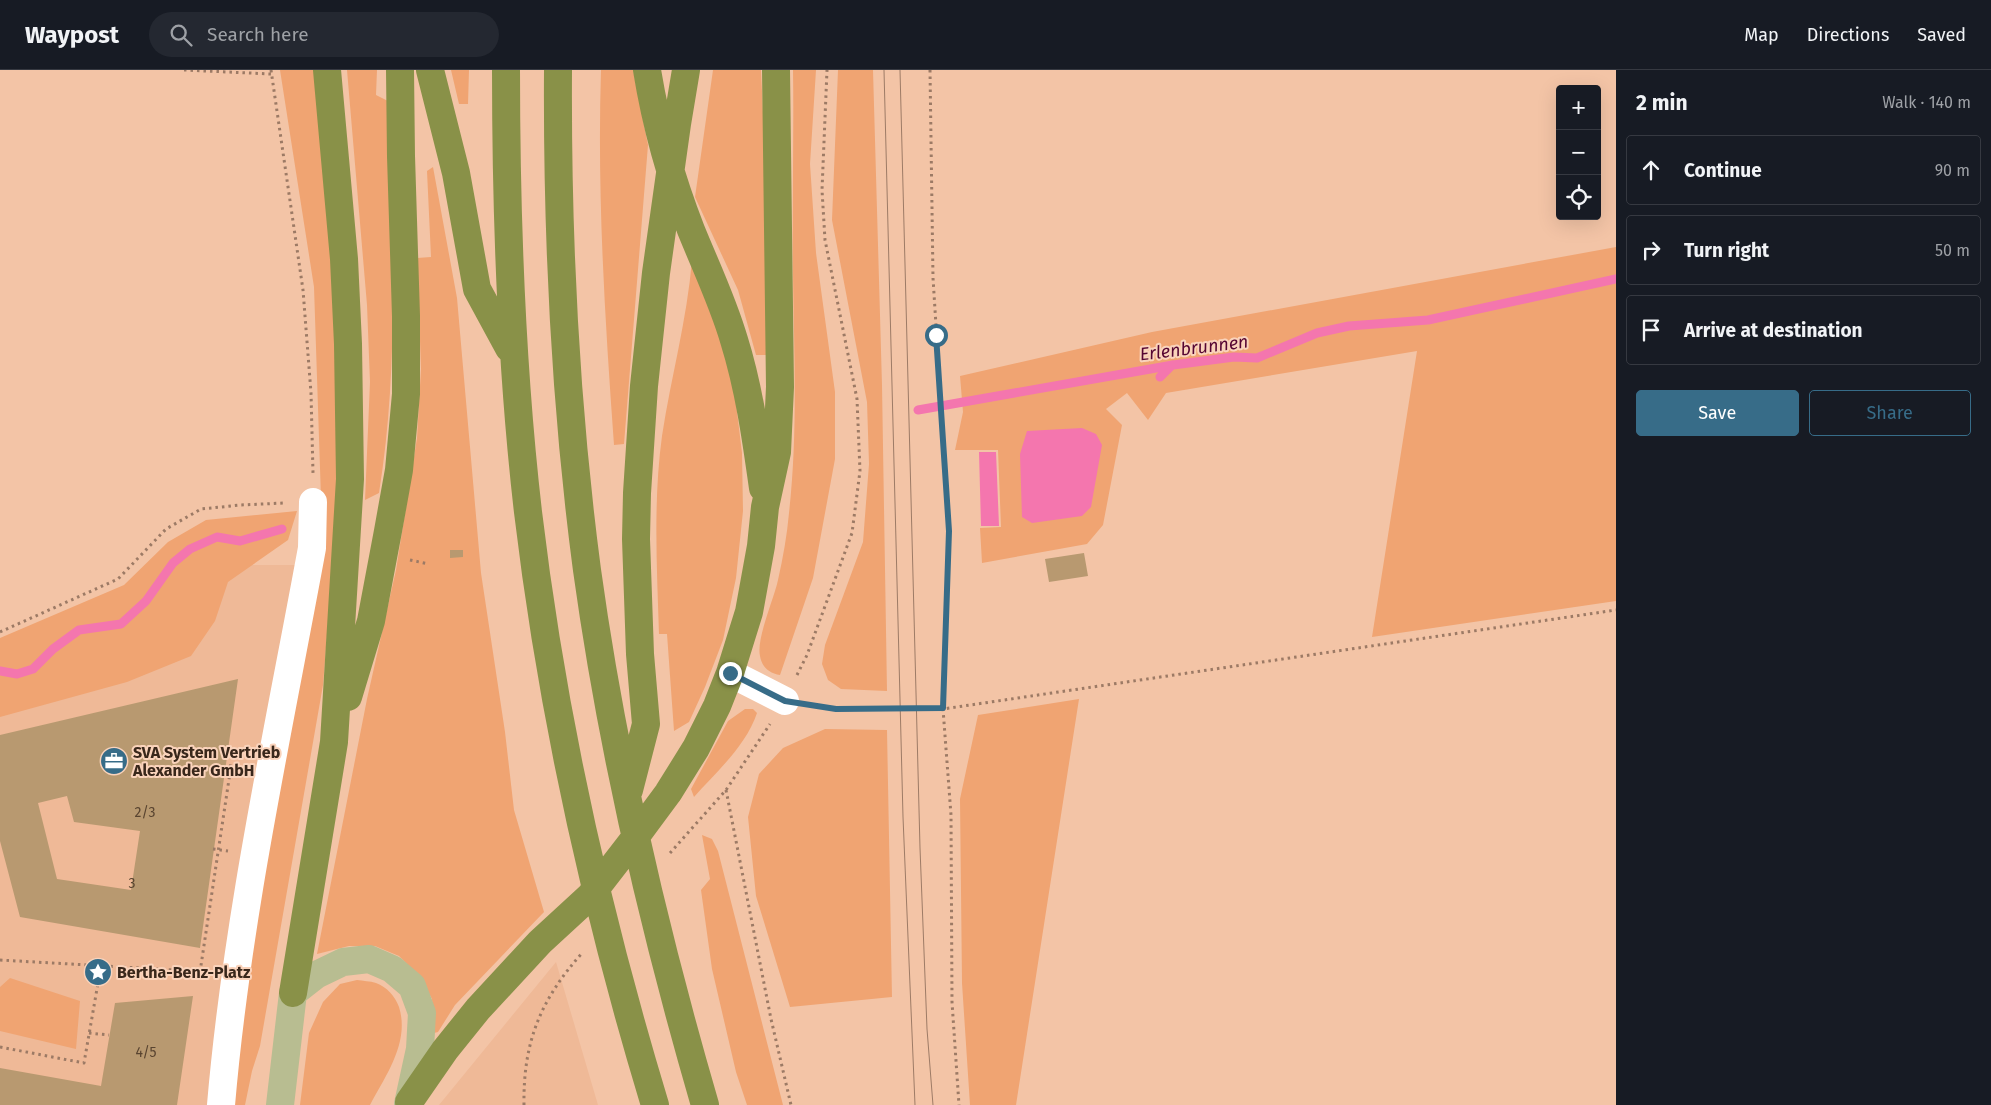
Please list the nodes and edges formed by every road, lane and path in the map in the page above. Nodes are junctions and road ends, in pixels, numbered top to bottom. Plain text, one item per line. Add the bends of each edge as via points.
1 (184, 70) edge
2 (327, 70) edge
3 (400, 70) edge
4 (430, 70) edge
5 (506, 70) edge
6 (558, 70) edge
7 (647, 70) edge
8 (686, 70) edge
9 (776, 70) edge
10 (931, 71) edge
11 (271, 72) edge
12 (514, 356) junction
13 (314, 502) junction
14 (765, 507) junction
15 (405, 558) dead end
16 (429, 564) dead end
17 (1616, 610) edge
18 (0, 632) edge
19 (730, 673) junction
20 (785, 701) joint
21 (943, 708) junction
22 (334, 742) junction
23 (225, 765) dead end
24 (726, 790) dead end
25 (627, 796) junction
26 (214, 849) dead end
27 (218, 850) junction
28 (0, 960) edge
29 (101, 966) junction
30 (184, 970) dead end
31 (200, 972) dead end
32 (293, 994) junction
33 (89, 1033) junction
34 (108, 1035) dead end
35 (0, 1047) edge
36 (408, 1103) edge
37 (221, 1105) edge
38 (280, 1105) edge
39 (655, 1105) edge
40 (705, 1105) edge
41 (792, 1105) edge
42 (959, 1105) edge

1 - 11 path
2 - 22 highway via 344,259 350,430 347,549
3 - 22 highway via 406,326 406,394 400,460 371,620
4 - 12 highway via 466,222 477,289
5 - 12 highway via 506,200
6 - 25 highway via 564,325 572,425 587,570
7 - 14 highway via 670,169 723,306 744,373
8 - 25 highway via 656,273 644,386 637,493 637,582 646,724
9 - 14 highway via 780,387 777,452
10 - 21 path via 933,278 949,531
11 - 13 path via 303,290 311,393
12 - 39 highway via 524,477 550,669 586,850 611,952
13 - 18 path via 201,510 166,529 118,579
13 - 37 lane via 312,548 248,890 227,1035
14 - 19 highway via 749,612
15 - 16 path
17 - 21 path
19 - 20 lane
19 - 36 highway via 696,748 636,837 590,896 540,942 478,1009
20 - 21 path via 836,709
21 - 42 path via 951,815 952,1002
22 - 32 highway
23 - 27 path via 231,766
24 - 41 path via 771,1019
25 - 40 highway via 675,1000
26 - 27 path
27 - 31 path
28 - 29 path
29 - 30 path
29 - 33 path
32 - 36 main road via 316,975 343,962 369,959 392,968 412,986 422,1013 420,1049
32 - 38 main road
33 - 34 path
33 - 35 path via 84,1063

